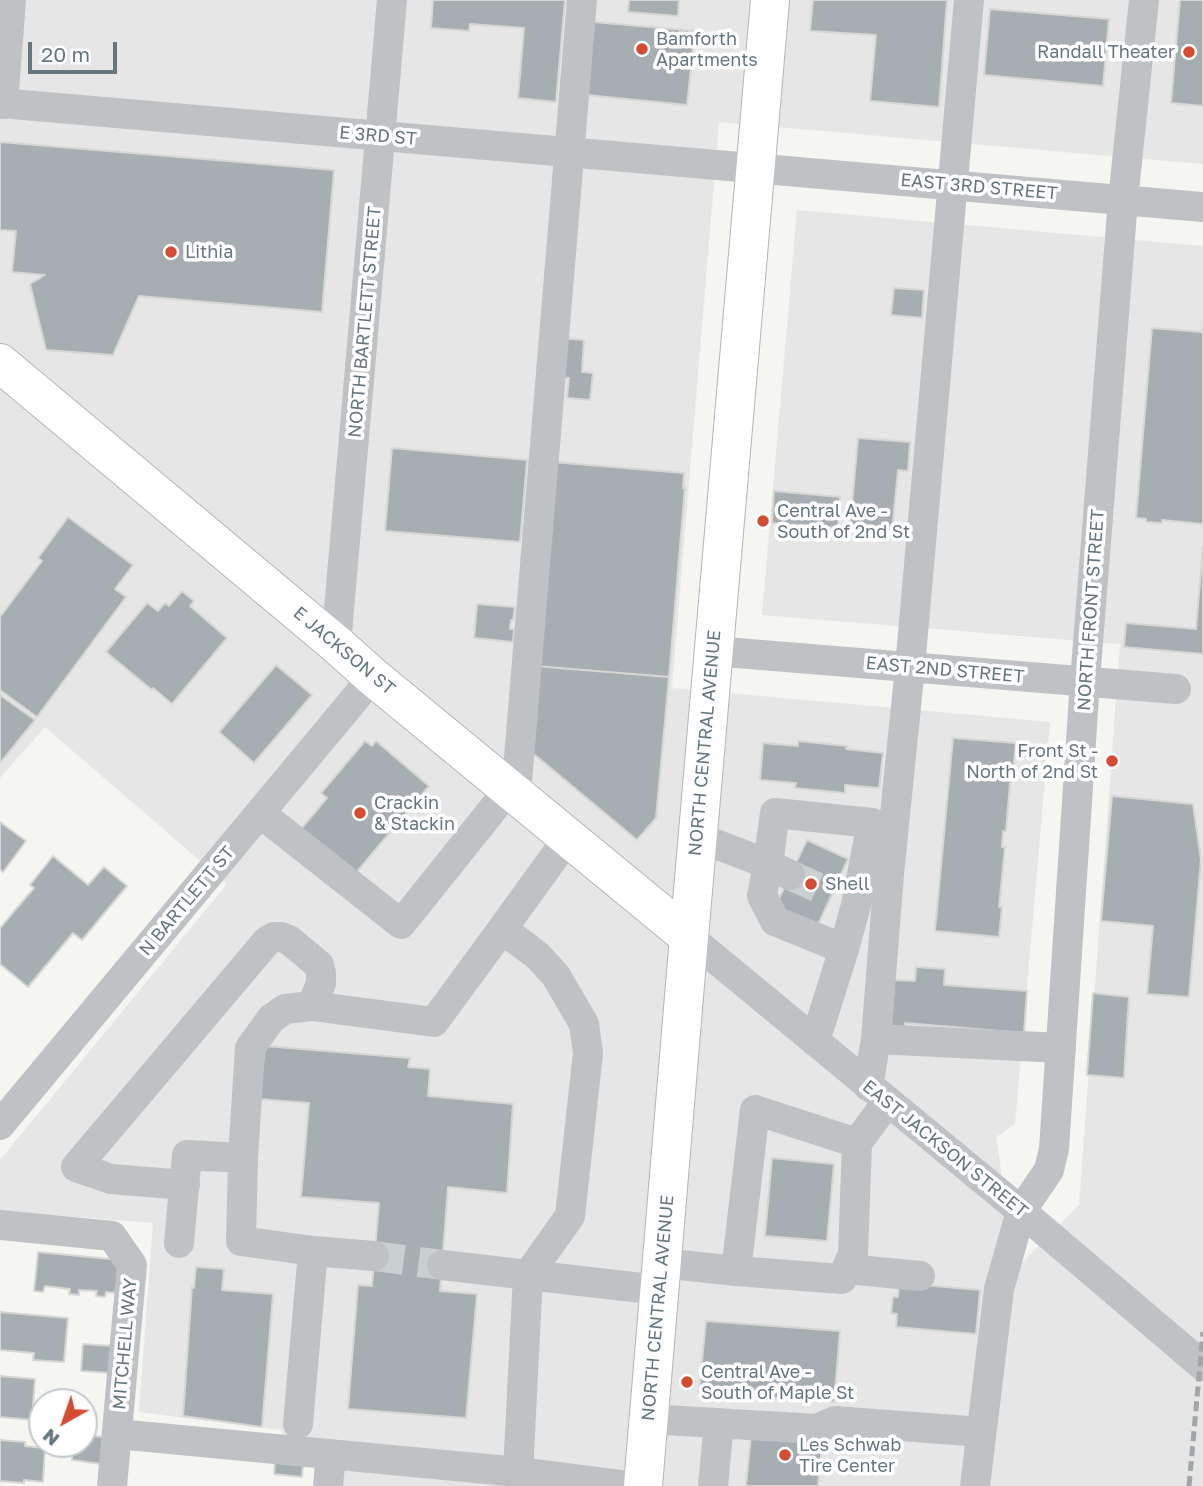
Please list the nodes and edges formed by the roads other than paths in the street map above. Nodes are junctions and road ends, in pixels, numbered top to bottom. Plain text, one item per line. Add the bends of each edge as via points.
1 (11, 0) edge
2 (393, 0) edge
3 (582, 0) edge
4 (770, 0) edge
5 (969, 0) edge
6 (1144, 0) edge
7 (1, 103) edge
8 (382, 136) junction
9 (569, 152) junction
10 (755, 168) junction
11 (953, 185) junction
12 (1123, 200) junction
13 (1203, 207) edge
14 (0, 363) edge
15 (336, 644) junction
16 (713, 652) junction
17 (910, 667) junction
18 (373, 677) junction
19 (1085, 681) junction
20 (1176, 688) dead end
21 (512, 791) junction
22 (260, 813) junction
23 (697, 837) junction
24 (568, 838) junction
25 (779, 869) junction
26 (876, 872) junction
27 (500, 932) junction
28 (689, 937) junction
29 (844, 949) junction
30 (312, 1006) junction
31 (876, 1039) junction
32 (815, 1041) junction
33 (1061, 1048) junction
34 (878, 1093) junction
35 (0, 1125) edge
36 (857, 1143) junction
37 (243, 1158) junction
38 (185, 1185) junction
39 (1021, 1211) junction
40 (0, 1226) edge
41 (179, 1243) dead end
42 (313, 1251) junction
43 (374, 1256) tunnel mouth
44 (442, 1265) tunnel mouth
45 (846, 1269) junction
46 (736, 1271) junction
47 (528, 1275) junction
48 (920, 1276) dead end
49 (661, 1277) junction
50 (1202, 1365) edge
51 (649, 1419) junction
52 (719, 1423) junction
53 (298, 1424) dead end
54 (981, 1432) junction
55 (117, 1434) junction
56 (331, 1454) junction
57 (532, 1478) edge
58 (112, 1486) edge
59 (328, 1486) edge
60 (628, 1486) edge
61 (643, 1486) edge
62 (713, 1486) edge
63 (975, 1486) edge

1 - 7 street
2 - 8 street, NORTH BARTLETT STREET
3 - 9 street
4 - 10 main road, NORTH CENTRAL AVENUE
5 - 11 street
6 - 12 street, NORTH FRONT STREET
7 - 8 street, E 3RD ST
8 - 9 street, E 3RD ST
8 - 15 street, NORTH BARTLETT STREET
9 - 10 street, E 3RD ST
9 - 21 street
10 - 11 street, EAST 3RD STREET
10 - 16 main road, NORTH CENTRAL AVENUE
11 - 12 street, EAST 3RD STREET
11 - 17 street
12 - 13 street, EAST 3RD STREET
12 - 19 street, NORTH FRONT STREET
14 - 15 main road, E JACKSON ST
15 - 18 main road, E JACKSON ST
16 - 17 street, EAST 2ND STREET
16 - 23 main road, NORTH CENTRAL AVENUE
17 - 19 street, EAST 2ND STREET
17 - 26 street
18 - 21 main road, E JACKSON ST
18 - 22 street, N BARTLETT ST
19 - 20 street, EAST 2ND STREET
19 - 33 street, NORTH FRONT STREET
21 - 22 street via 401,924
21 - 24 main road, E JACKSON ST
22 - 35 street, N BARTLETT ST
23 - 25 street
23 - 28 main road, NORTH CENTRAL AVENUE
24 - 27 street
24 - 28 main road, E JACKSON ST
25 - 26 street via 775,813 872,823
25 - 29 street via 762,896 775,921
26 - 29 street via 844,900
26 - 31 street
27 - 30 street via 434,1022
27 - 47 street via 530,950 556,975 584,1024 589,1053 570,1216
28 - 32 street, EAST JACKSON STREET
28 - 49 main road, NORTH CENTRAL AVENUE
29 - 32 street
30 - 37 street via 285,1009 271,1019 250,1048
30 - 38 street via 321,983 319,965 289,940 274,937 267,941 76,1167 111,1179
31 - 33 street
31 - 34 street
32 - 34 street, EAST JACKSON STREET
33 - 39 street, NORTH FRONT STREET via 1049,1170
34 - 36 street
34 - 39 street, EAST JACKSON STREET
36 - 45 street via 853,1254
36 - 46 street via 755,1110
37 - 38 street via 187,1155
37 - 42 street via 241,1241
38 - 41 street
39 - 50 street, EAST JACKSON STREET
39 - 54 street, NORTH FRONT STREET via 999,1289
40 - 55 street, MITCHELL WAY via 112,1237 132,1265
42 - 43 street
42 - 53 street
44 - 47 street
45 - 46 street via 842,1279
45 - 48 street
46 - 49 street
47 - 49 street
47 - 57 street
49 - 51 main road, NORTH CENTRAL AVENUE
51 - 52 street
51 - 61 main road, NORTH CENTRAL AVENUE
52 - 54 street via 816,1429 835,1421
52 - 62 street
54 - 63 street, NORTH FRONT STREET
55 - 56 street
55 - 58 street, MITCHELL WAY
56 - 57 street
56 - 59 street
57 - 60 street

